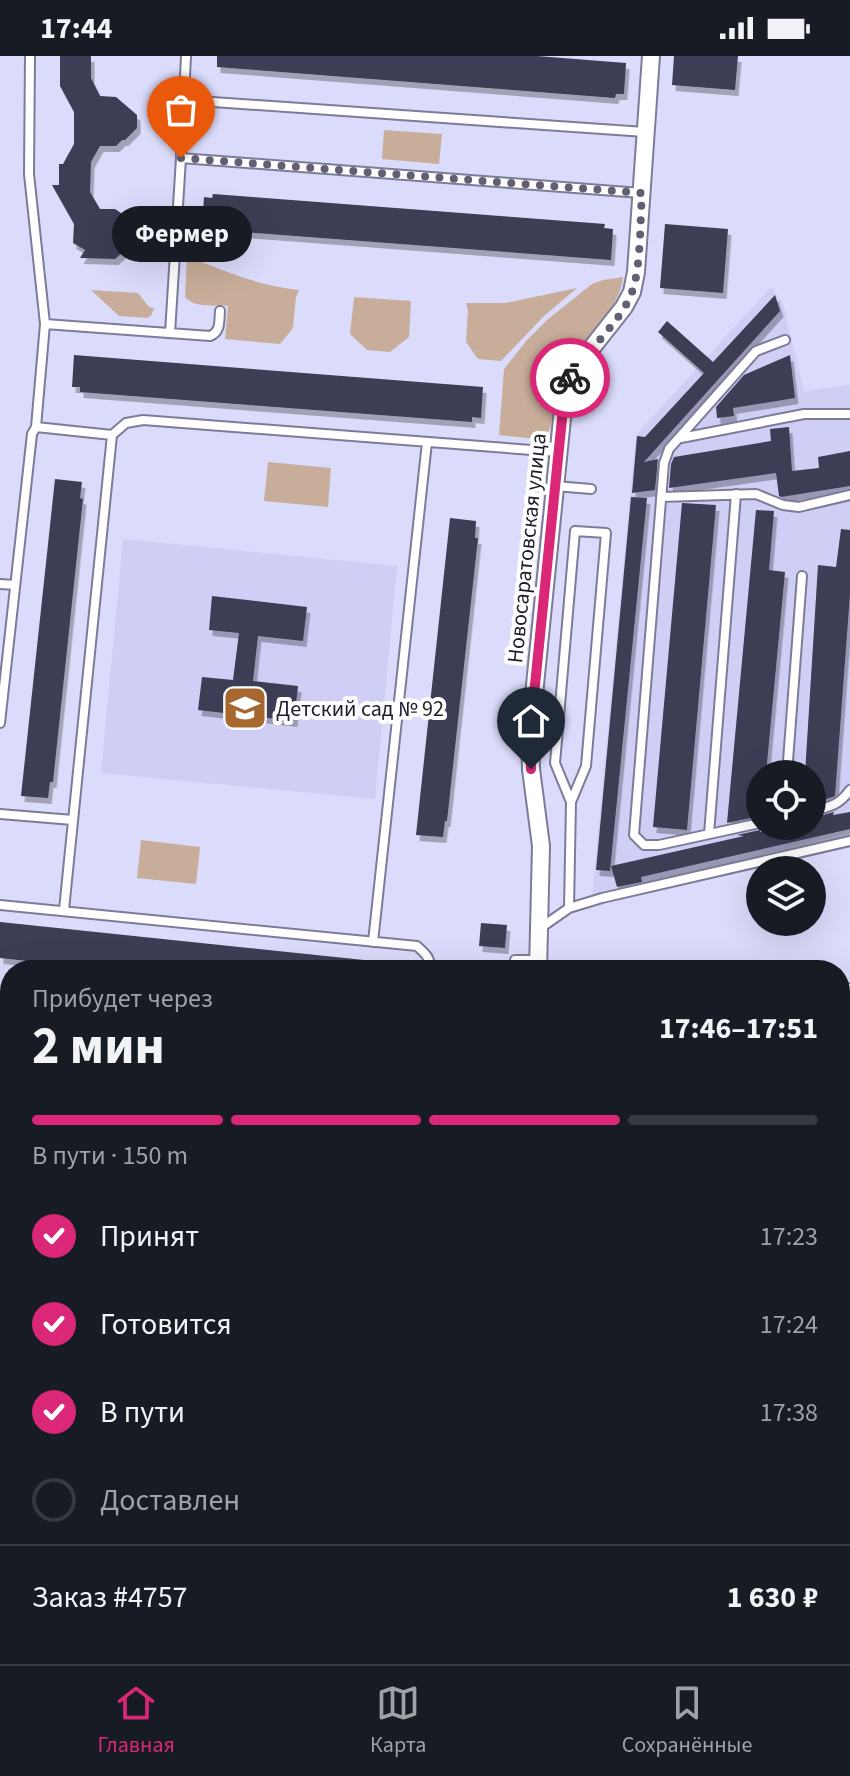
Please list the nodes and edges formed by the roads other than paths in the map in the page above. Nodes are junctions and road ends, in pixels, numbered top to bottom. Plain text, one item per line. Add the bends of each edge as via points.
1 (30, 56) edge
2 (186, 56) edge
3 (651, 56) edge
4 (184, 100) junction
5 (646, 132) junction
6 (181, 158) junction
7 (642, 193) junction
8 (220, 311) dead end
9 (45, 324) junction
10 (170, 333) junction
11 (785, 340) dead end
12 (850, 414) edge
13 (36, 427) junction
14 (112, 435) junction
15 (680, 439) junction
16 (427, 442) junction
17 (558, 452) junction
18 (555, 486) junction
19 (591, 489) dead end
20 (736, 494) junction
21 (850, 495) edge
22 (661, 497) junction
23 (802, 576) dead end
24 (0, 584) edge
25 (15, 585) junction
26 (0, 723) edge
27 (788, 760) edge
28 (850, 790) edge
29 (571, 802) junction
30 (826, 809) edge
31 (0, 814) edge
32 (73, 820) junction
33 (746, 826) edge
34 (709, 834) junction
35 (850, 841) edge
36 (0, 905) edge
37 (569, 908) junction
38 (64, 910) junction
39 (539, 929) junction
40 (373, 942) junction
41 (429, 960) edge
42 (538, 960) edge

1 - 9 lane via 29,174
2 - 4 lane
3 - 5 street, Новосаратовская улица
4 - 5 lane
4 - 6 lane
5 - 7 street, Новосаратовская улица
6 - 7 lane
6 - 10 lane
7 - 17 street, Новосаратовская улица via 632,292 571,374
8 - 10 lane via 215,334
9 - 10 lane
9 - 13 lane
11 - 15 lane via 756,351
12 - 15 lane via 804,414
13 - 14 lane
13 - 25 lane
14 - 16 lane via 126,423 143,420
14 - 32 lane
15 - 22 lane via 664,463
16 - 17 lane
16 - 40 lane
17 - 18 street, Новосаратовская улица
18 - 19 lane
18 - 39 street, Новосаратовская улица via 530,734 541,846
20 - 21 lane via 756,494 799,507
20 - 22 lane
20 - 34 lane
22 - 34 lane via 634,835 644,845 659,845
23 - 27 lane
24 - 25 lane
25 - 26 lane
28 - 30 lane
29 - 29 lane via 555,763 575,531 606,533 586,766
29 - 37 lane
31 - 32 lane
32 - 38 lane
33 - 34 lane
35 - 37 lane
36 - 38 lane
37 - 39 lane
38 - 40 lane
39 - 42 street, Новосаратовская улица
40 - 41 lane via 417,946

